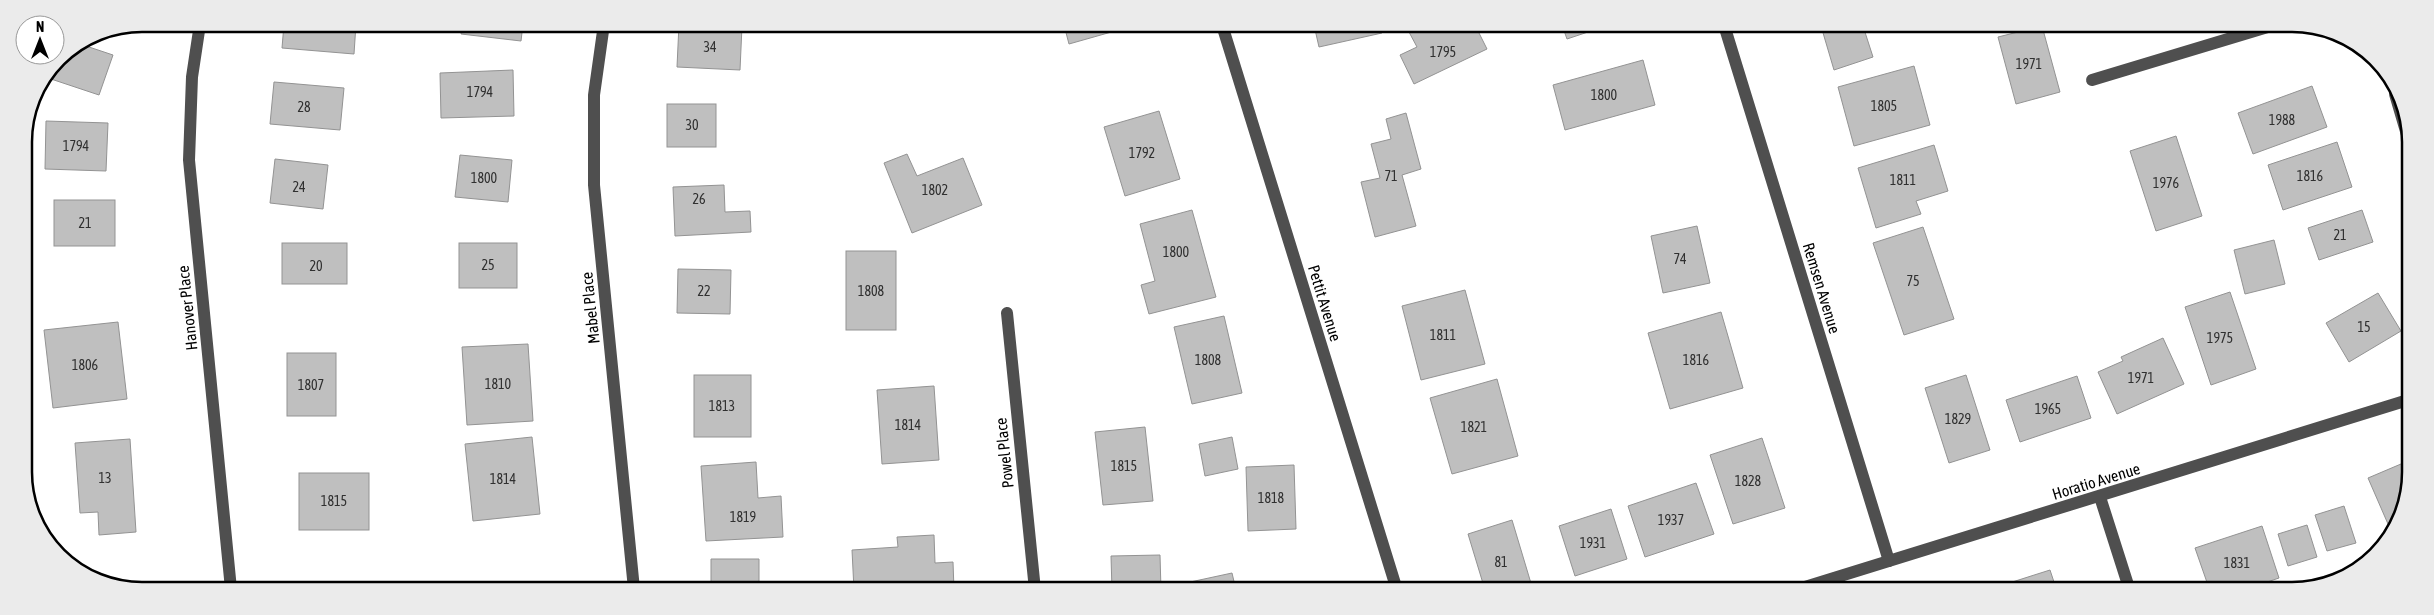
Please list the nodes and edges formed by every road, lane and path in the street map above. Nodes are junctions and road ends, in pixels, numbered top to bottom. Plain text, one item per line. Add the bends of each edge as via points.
1 (199, 32) edge
2 (603, 32) edge
3 (1224, 32) edge
4 (1726, 32) edge
5 (2250, 32) edge
6 (2092, 80) dead end
7 (1007, 313) dead end
8 (2402, 402) edge
9 (2100, 497) junction
10 (1889, 561) junction
11 (230, 582) edge
12 (633, 582) edge
13 (1034, 582) edge
14 (1395, 582) edge
15 (1819, 582) edge
16 (2127, 582) edge

1 - 11 street, Hanover Place via 192,77 189,160
2 - 12 street, Mabel Place via 594,95 594,185
3 - 14 street, Pettit Avenue
4 - 10 street, Remsen Avenue
5 - 6 street
7 - 13 street, Powel Place
8 - 9 street, Horatio Avenue
9 - 10 street, Horatio Avenue
9 - 16 street
10 - 15 street, Horatio Avenue

